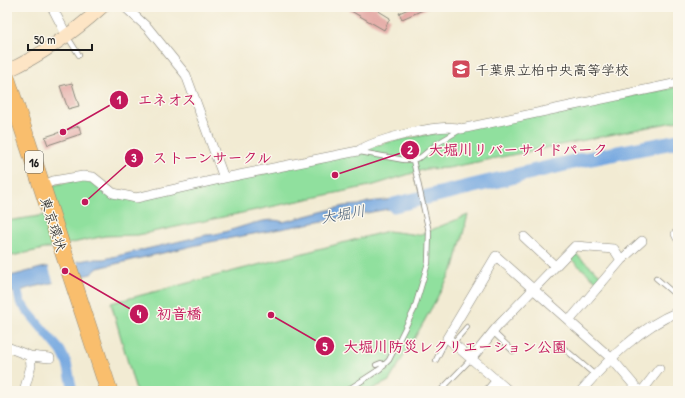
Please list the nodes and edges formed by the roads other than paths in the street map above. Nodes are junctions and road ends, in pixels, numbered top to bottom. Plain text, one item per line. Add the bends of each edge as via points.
1 (52, 7) edge
2 (102, 7) edge
3 (125, 7) edge
4 (67, 36) junction
5 (79, 55) dead end
6 (7, 71) edge
7 (7, 80) edge
8 (678, 83) edge
9 (7, 111) edge
10 (461, 129) junction
11 (358, 152) junction
12 (412, 160) junction
13 (224, 178) junction
14 (42, 186) junction
15 (524, 237) dead end
16 (642, 241) dead end
17 (55, 246) junction
18 (622, 260) junction
19 (555, 266) junction
20 (656, 278) dead end
21 (533, 289) junction
22 (73, 297) junction
23 (678, 297) edge
24 (678, 312) edge
25 (569, 321) junction
26 (467, 327) dead end
27 (493, 332) junction
28 (450, 341) junction
29 (558, 344) dead end
30 (7, 347) edge
31 (513, 351) dead end
32 (30, 356) junction
33 (50, 358) dead end
34 (472, 358) junction
35 (612, 359) junction
36 (436, 360) dead end
37 (376, 365) dead end
38 (384, 366) junction
39 (659, 369) dead end
40 (595, 375) junction
41 (497, 380) junction
42 (441, 390) dead end
43 (24, 391) edge
44 (97, 391) edge
45 (109, 391) edge
46 (346, 391) edge
47 (488, 391) edge
48 (509, 391) edge
49 (581, 391) edge
50 (639, 391) edge
51 (642, 391) edge

1 - 4 street
2 - 4 street
3 - 13 street via 148,28 186,75
4 - 5 lane
4 - 6 street
7 - 14 highway, 東京環状 / 16
8 - 10 street
9 - 17 highway, 東京環状 / 16
10 - 11 street via 451,128 396,137 365,147
10 - 12 lane via 421,157
11 - 12 lane
11 - 13 street
12 - 38 lane via 429,232 428,263 414,310
13 - 14 street via 136,198 114,193 93,177 83,176
14 - 17 highway, 東京環状 / 16
15 - 19 street
16 - 18 street
17 - 22 highway, 東京環状 / 16
18 - 19 street via 614,248 574,246
18 - 25 street
19 - 21 street
20 - 23 lane
21 - 25 street
21 - 27 street
21 - 28 street via 496,256
22 - 44 highway, 東京環状 / 16
22 - 45 highway, 東京環状 / 16
24 - 35 street via 639,335
25 - 35 street
26 - 28 lane
27 - 31 lane
27 - 34 street
28 - 34 street
28 - 36 lane
29 - 40 lane
30 - 32 street
32 - 33 street
32 - 43 street via 31,366
34 - 41 street
34 - 42 lane
35 - 40 street
35 - 50 street
37 - 38 lane via 381,363
38 - 46 lane
39 - 51 street
40 - 49 street
41 - 47 street
41 - 48 street

